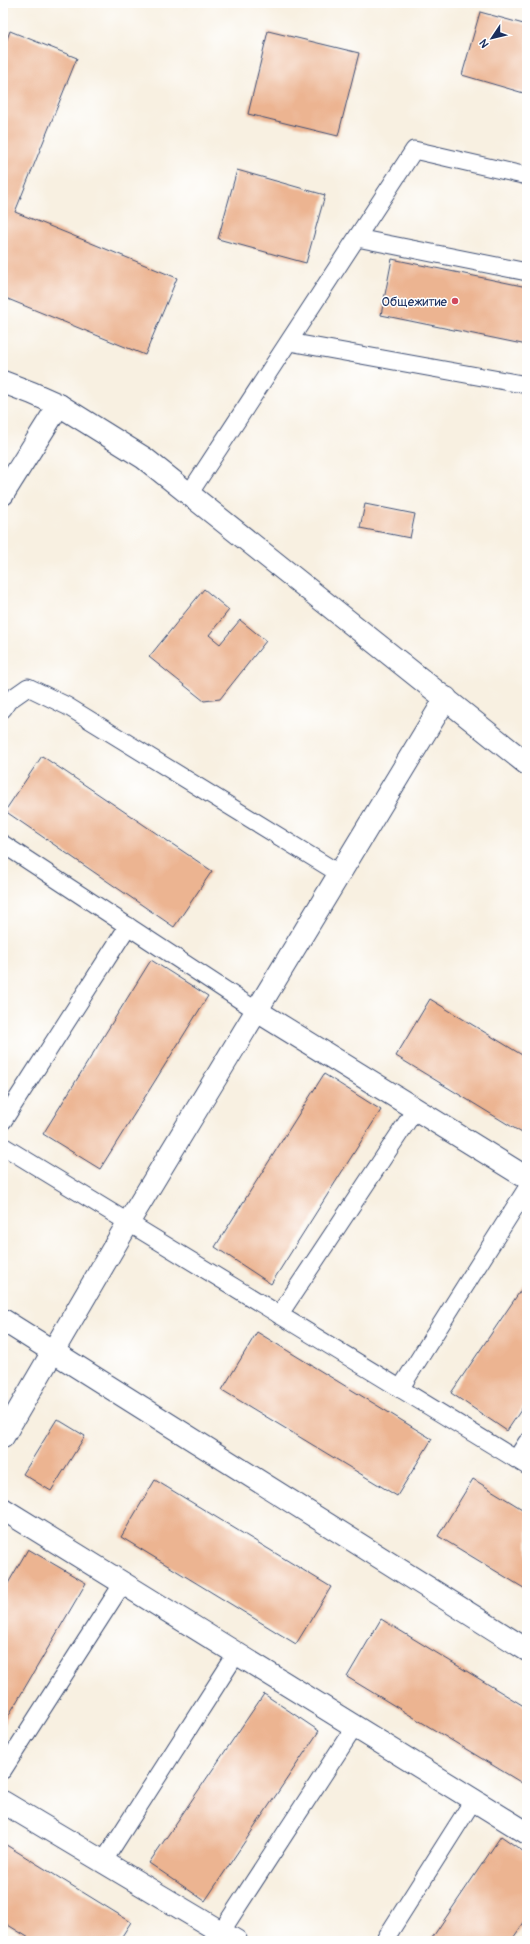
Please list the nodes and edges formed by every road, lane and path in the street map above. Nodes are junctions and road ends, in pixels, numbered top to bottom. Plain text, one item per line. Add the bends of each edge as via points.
1 (527, 176) edge
2 (357, 238) junction
3 (527, 272) edge
4 (289, 342) junction
5 (3, 382) edge
6 (527, 385) edge
7 (59, 405) junction
8 (3, 494) edge
9 (189, 494) junction
10 (446, 698) junction
11 (3, 709) edge
12 (527, 764) edge
13 (3, 844) edge
14 (340, 874) junction
15 (128, 926) junction
16 (257, 1011) junction
17 (415, 1110) junction
18 (3, 1122) edge
19 (3, 1146) edge
20 (527, 1178) edge
21 (527, 1188) edge
22 (128, 1223) junction
23 (280, 1315) junction
24 (3, 1320) edge
25 (54, 1352) junction
26 (400, 1389) junction
27 (3, 1437) edge
28 (527, 1442) edge
29 (521, 1462) edge
30 (3, 1509) edge
31 (123, 1583) junction
32 (527, 1650) edge
33 (237, 1653) junction
34 (355, 1726) junction
35 (3, 1770) edge
36 (474, 1799) junction
37 (3, 1802) edge
38 (527, 1833) edge
39 (102, 1862) junction
40 (228, 1937) edge
41 (384, 1941) edge

1 - 2 lane via 414,150
2 - 3 lane
2 - 4 lane
4 - 6 lane
4 - 9 lane
5 - 7 street
7 - 8 street
7 - 9 street via 144,458
9 - 10 street
10 - 12 street
10 - 14 street
11 - 14 lane via 8,701 28,687 60,703
13 - 15 lane
14 - 16 street
15 - 16 lane
15 - 18 lane
16 - 17 street
16 - 22 street
17 - 20 street
17 - 23 lane
19 - 22 lane
21 - 26 lane
22 - 23 lane
22 - 25 street
23 - 26 lane
24 - 25 street
25 - 27 street
25 - 32 street
26 - 29 lane
28 - 29 lane
30 - 31 street
31 - 33 street
31 - 35 lane
33 - 34 street
33 - 39 lane
34 - 36 street
34 - 40 lane
36 - 38 street
36 - 41 lane
37 - 39 street
39 - 40 street

